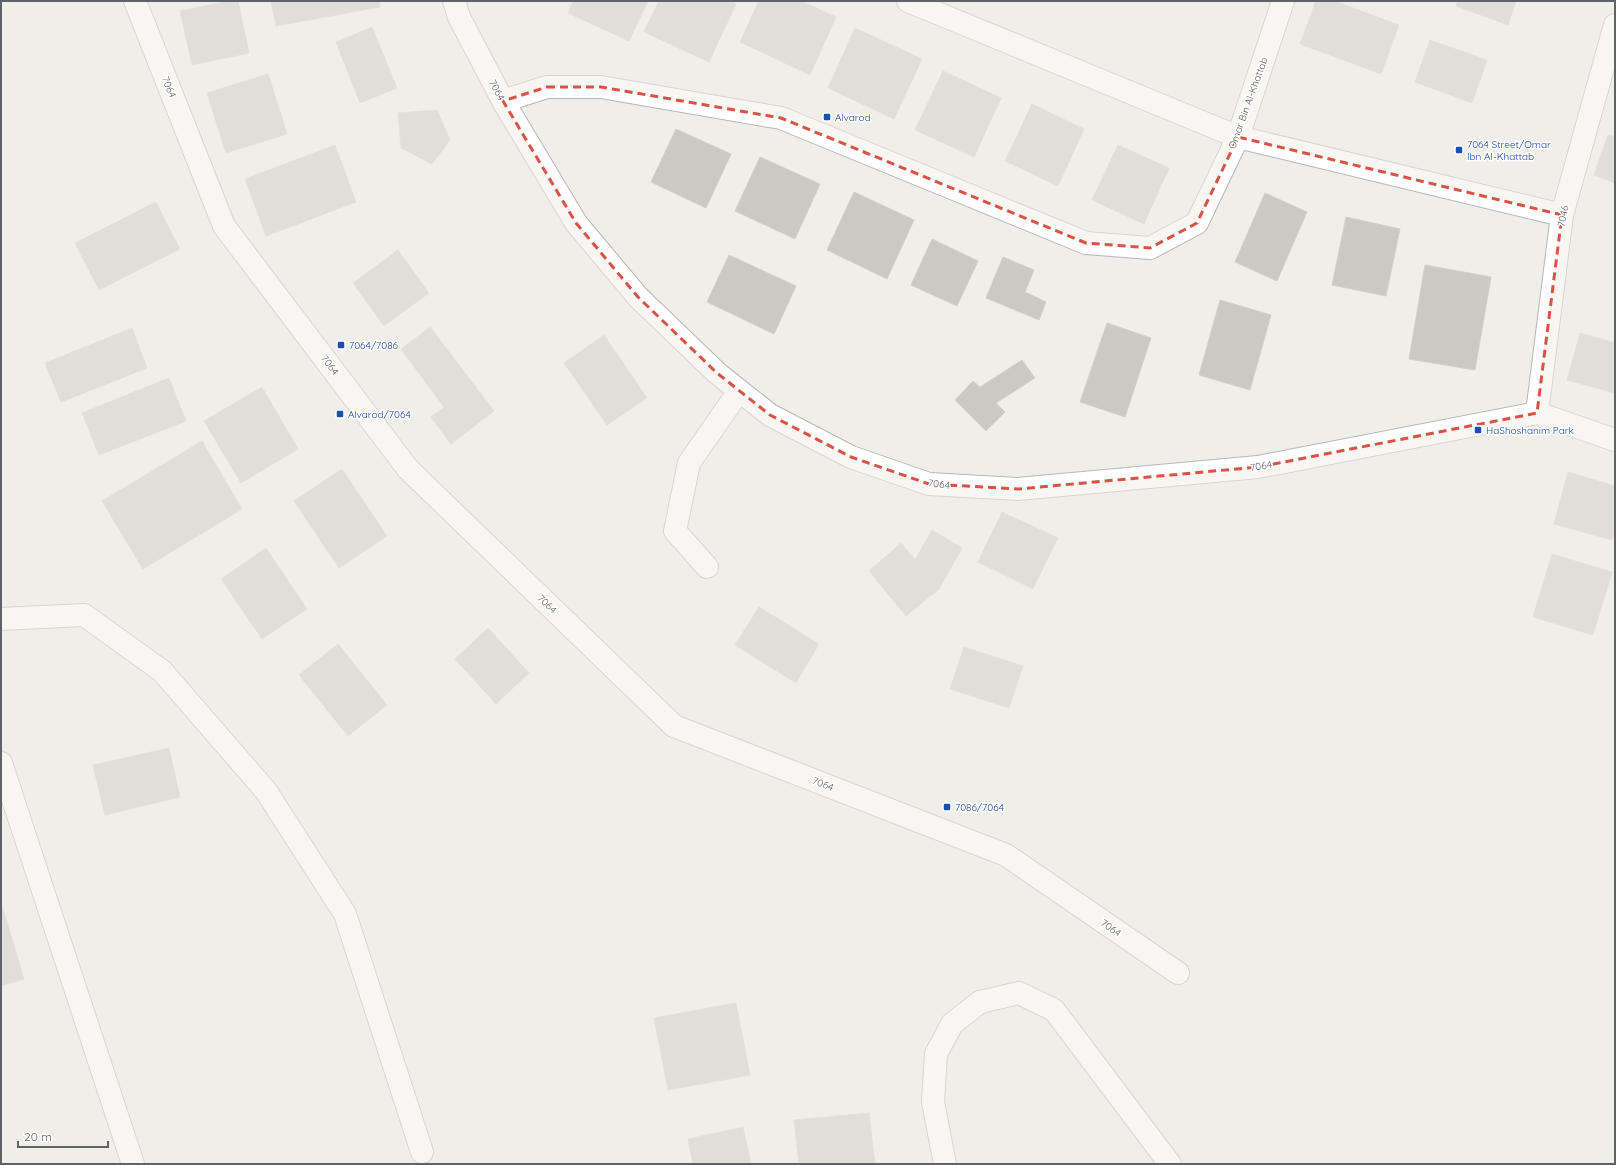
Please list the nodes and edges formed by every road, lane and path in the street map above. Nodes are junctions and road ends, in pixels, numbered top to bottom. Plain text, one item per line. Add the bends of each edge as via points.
1 (135, 1) edge
2 (454, 1) edge
3 (908, 1) edge
4 (1283, 1) edge
5 (1615, 25) edge
6 (503, 101) junction
7 (1238, 137) junction
8 (1562, 215) junction
9 (739, 391) junction
10 (1537, 413) junction
11 (1615, 440) edge
12 (707, 567) dead end
13 (1, 619) edge
14 (1, 762) edge
15 (1178, 973) dead end
16 (422, 1152) dead end
17 (133, 1164) edge
18 (945, 1164) edge
19 (1170, 1164) edge

1 - 15 street, 7064 via 224,226 408,469 674,726 1006,855
2 - 6 street, 7064 via 459,18
3 - 7 street
4 - 7 street, Omar Bin Al-Khattab
5 - 8 street, 7046
6 - 7 street, Omar Bin Al-Khattab via 547,87 601,87 781,118 1086,243 1150,248 1197,223
6 - 9 street, 7064 via 576,223 638,297 716,373
7 - 8 street
8 - 10 street, 7046
9 - 10 street, 7064 via 770,415 851,457 929,484 1018,489 1258,467
9 - 12 street via 689,463 675,531
10 - 11 street
13 - 16 street via 84,615 162,671 266,791 345,914
14 - 17 street
18 - 19 street via 933,1102 936,1054 952,1024 980,1002 1019,993 1054,1010

